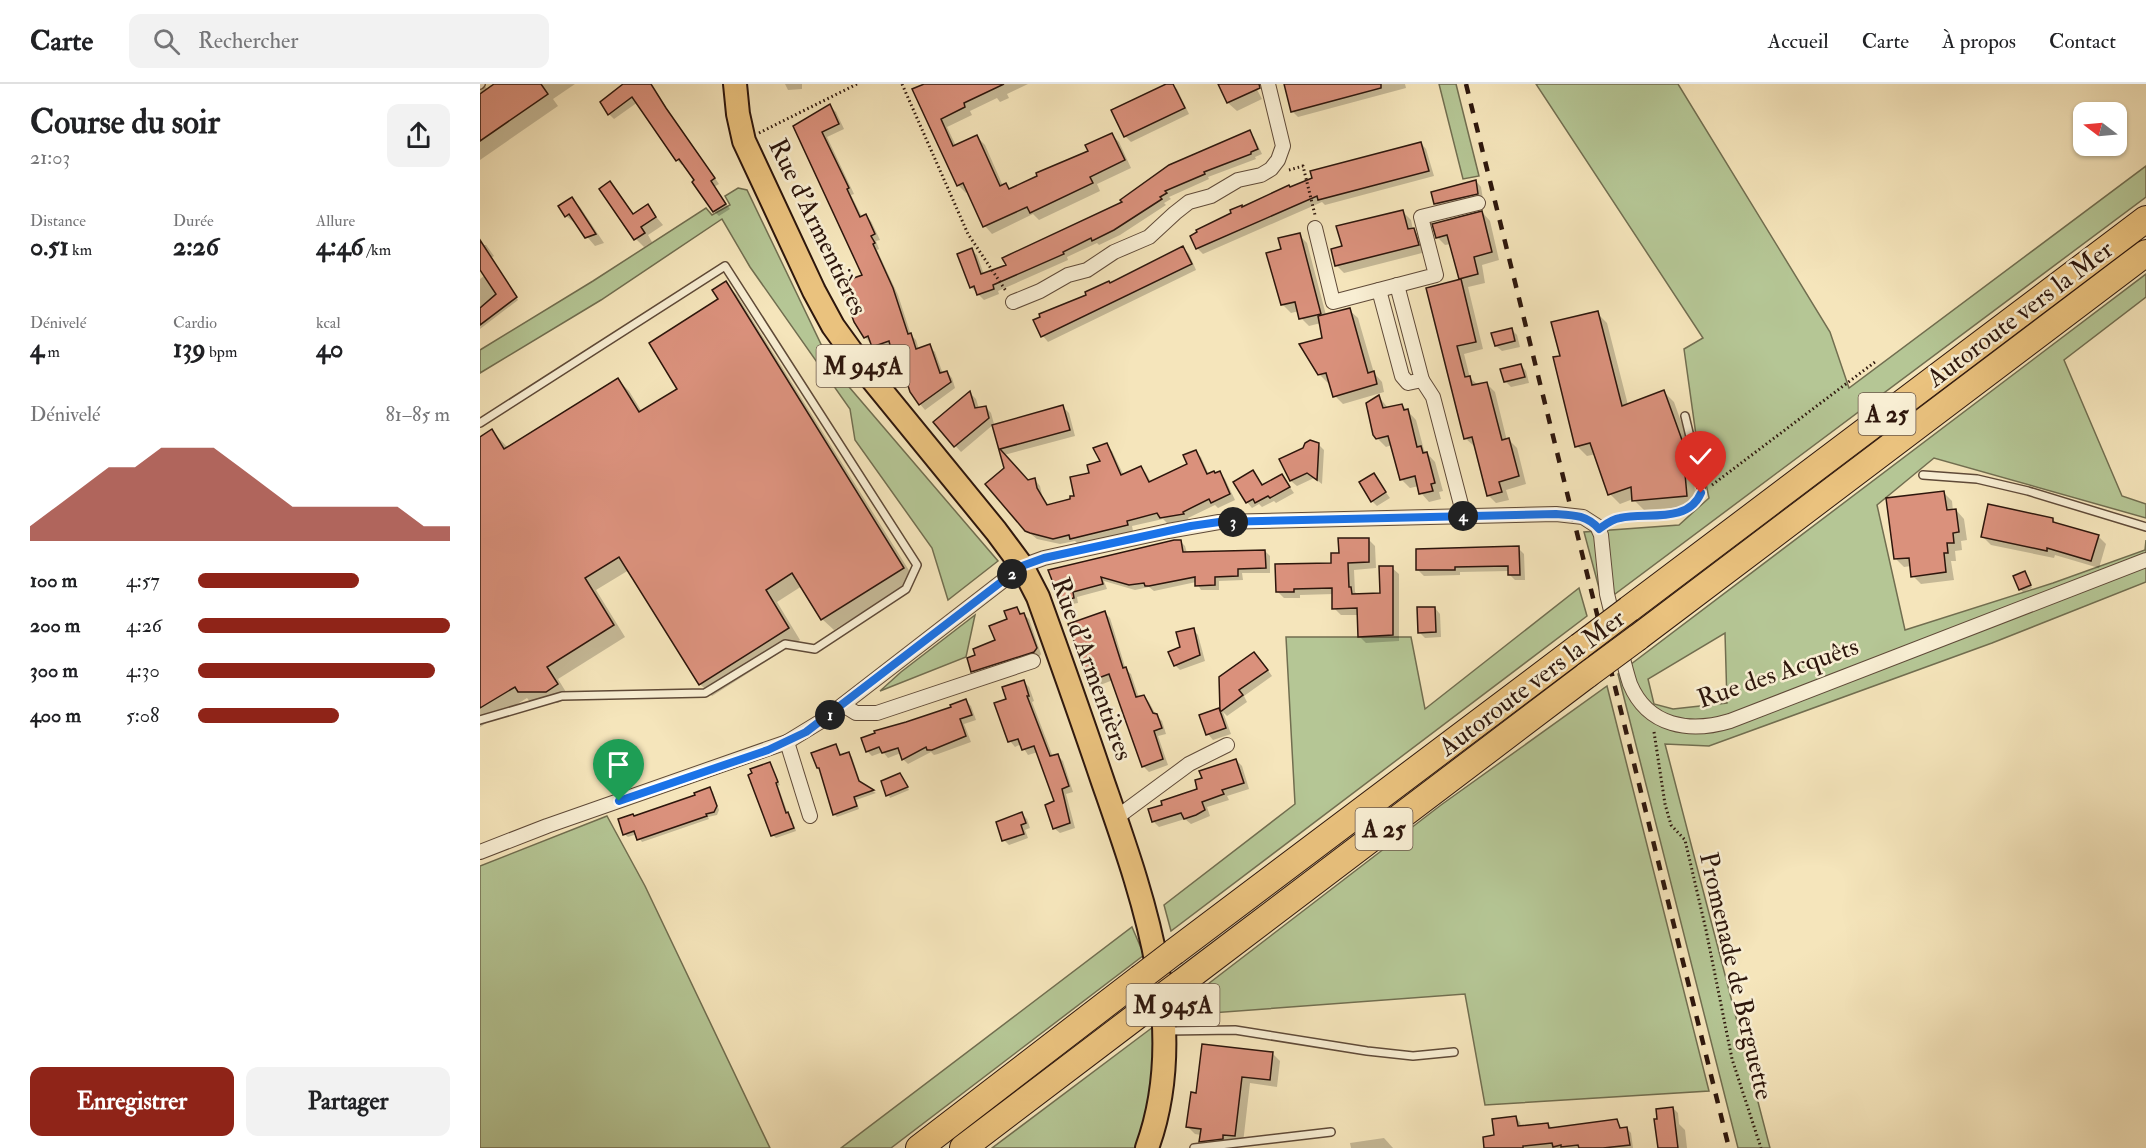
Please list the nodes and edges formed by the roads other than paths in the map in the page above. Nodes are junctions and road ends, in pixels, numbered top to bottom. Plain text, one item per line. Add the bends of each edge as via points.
1 (720, 84) edge
2 (735, 84) edge
3 (1268, 84) edge
4 (744, 141) junction
5 (1478, 203) dead end
6 (2146, 219) edge
7 (1315, 228) road end
8 (2146, 253) edge
9 (1397, 285) junction
10 (1379, 290) junction
11 (1013, 302) road end
12 (1422, 381) junction
13 (1685, 416) dead end
14 (480, 423) edge
15 (1923, 475) dead end
16 (1464, 516) junction
17 (2146, 527) edge
18 (1599, 529) junction
19 (2146, 561) edge
20 (1022, 566) junction
21 (1033, 661) dead end
22 (843, 705) junction
23 (480, 720) edge
24 (787, 742) junction
25 (1227, 745) dead end
26 (810, 816) dead end
27 (1116, 818) junction
28 (480, 852) edge
29 (1169, 1031) junction
30 (1454, 1052) dead end
31 (1331, 1132) dead end
32 (919, 1148) edge
33 (963, 1148) edge
34 (1147, 1148) edge
35 (1161, 1148) edge
36 (1194, 1148) edge

1 - 4 main road, Rue d'Armentières / M 945A via 728,118
2 - 4 main road, Rue d'Armentières / M 945A
3 - 11 street via 1283,146 1275,164 1262,175 1238,180 1210,196 1189,202 1149,237 1113,252 1087,270
4 - 20 main road, Rue d'Armentières / M 945A via 833,326
5 - 9 street via 1421,217 1436,275
6 - 32 highway, Autoroute vers la Mer / A 25, bridge
7 - 10 street via 1333,302
8 - 33 highway, A 25, bridge
9 - 10 street
9 - 12 street
10 - 12 street via 1402,376 1408,383
12 - 16 street via 1433,397
13 - 18 lane via 1701,482 1701,493 1693,506 1682,512 1618,518
14 - 23 lane via 725,266 917,565 906,589 815,649 785,644 705,693 561,696
15 - 17 lane via 1977,479
16 - 18 street via 1572,515 1586,518
16 - 20 street via 1219,522 1044,558
18 - 19 street, Rue des Acquêts via 1607,594 1636,694 1649,710 1683,726 1702,727 1730,721
20 - 22 street
20 - 27 main road, Rue d'Armentières / M 945A via 1038,597
21 - 22 street via 877,713 856,713
22 - 24 street
24 - 26 street
24 - 28 street
25 - 27 street via 1189,764
27 - 29 main road, Rue d'Armentières / M 945A via 1133,868
29 - 30 lane via 1235,1030 1413,1056
29 - 34 main road, Rue d'Armentières / M 945A via 1162,1092
29 - 35 main road, Rue d'Armentières / M 945A via 1170,1105
31 - 36 lane

